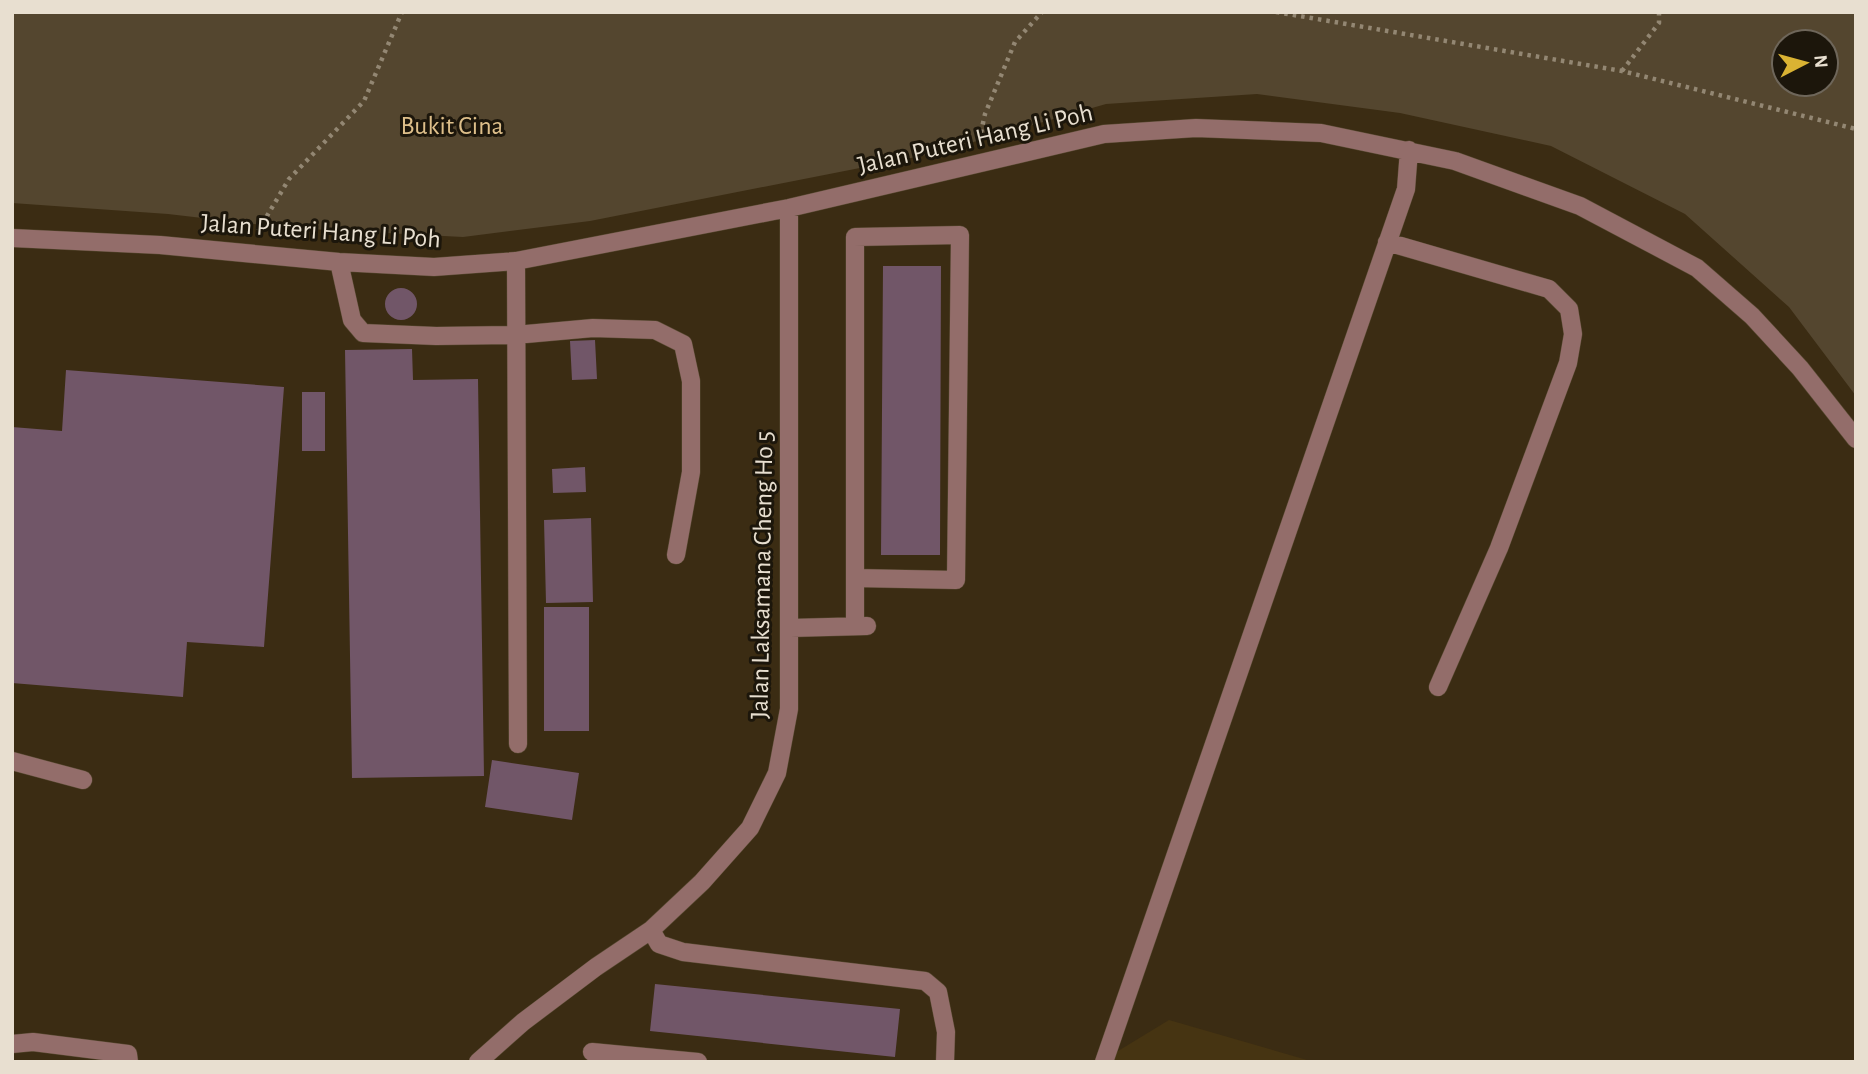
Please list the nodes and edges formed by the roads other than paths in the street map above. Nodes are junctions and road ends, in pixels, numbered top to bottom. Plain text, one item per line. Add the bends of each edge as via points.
1 (1409, 150) junction
2 (789, 208) junction
3 (12, 238) edge
4 (1387, 242) junction
5 (516, 261) junction
6 (339, 262) junction
7 (515, 335) junction
8 (1856, 439) edge
9 (676, 555) dead end
10 (855, 578) junction
11 (790, 628) junction
12 (1438, 687) dead end
13 (518, 744) dead end
14 (12, 761) edge
15 (83, 780) dead end
16 (651, 930) junction
17 (12, 1044) edge
18 (592, 1052) dead end
19 (129, 1062) edge
20 (478, 1062) edge
21 (698, 1062) edge
22 (945, 1062) edge
23 (1104, 1062) edge

1 - 2 street, Jalan Puteri Hang Li Poh via 1321,133 1196,128 1104,134
1 - 4 street via 1406,188
1 - 8 street, Jalan Puteri Hang Li Poh via 1455,161 1580,206 1698,268 1800,368
2 - 5 street, Jalan Puteri Hang Li Poh
2 - 11 street, Jalan Laksamana Cheng Ho 5
3 - 6 street, Jalan Puteri Hang Li Poh via 160,245
4 - 12 street via 1549,289 1569,309 1573,334 1568,363 1499,548
4 - 23 street
5 - 6 street, Jalan Puteri Hang Li Poh via 434,267
5 - 7 street
6 - 7 street via 352,320 363,332
7 - 9 street via 593,328 655,330 683,344 691,381 691,472
7 - 13 street
10 - 10 street via 855,237 960,235 956,580
10 - 11 street via 861,626
11 - 16 street, Jalan Laksamana Cheng Ho 5 via 789,709 777,773 750,828
14 - 15 street
16 - 20 street, Jalan Laksamana Cheng Ho 5 via 523,1022
16 - 22 street via 659,944 684,952 925,981 937,992 946,1032
17 - 19 street via 33,1042 128,1054
18 - 21 street

